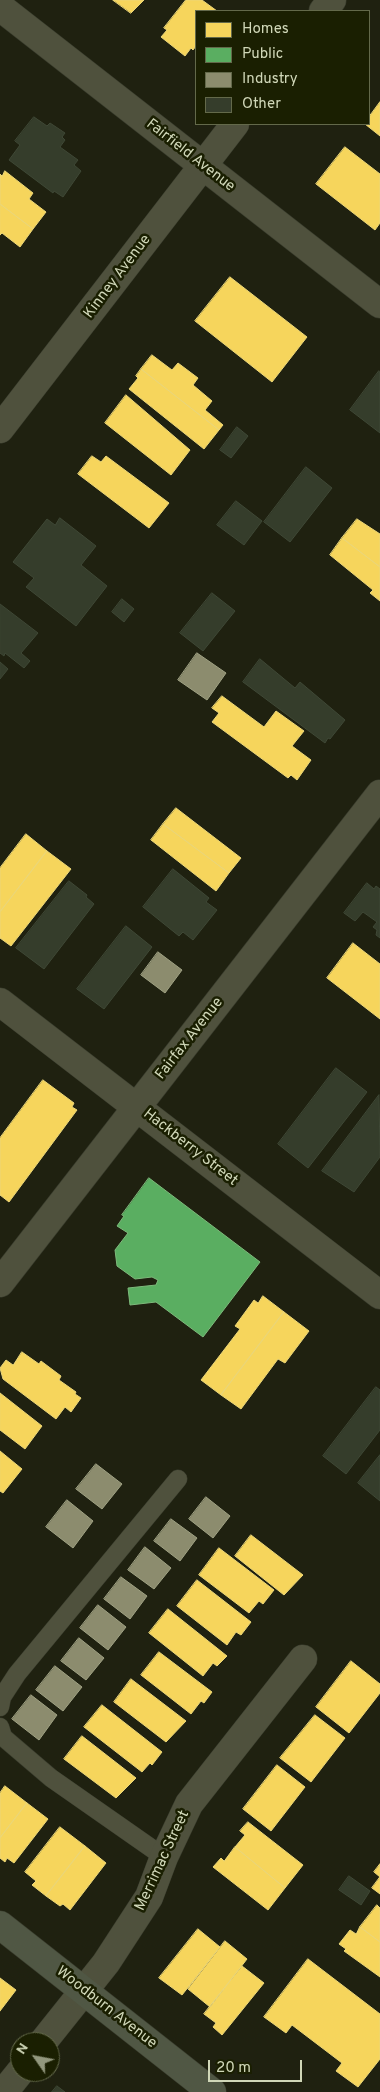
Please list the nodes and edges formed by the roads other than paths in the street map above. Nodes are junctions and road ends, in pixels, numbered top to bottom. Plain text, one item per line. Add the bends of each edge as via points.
1 (332, 0) edge
2 (0, 7) edge
3 (324, 10) edge
4 (234, 125) edge
5 (203, 166) junction
6 (380, 304) edge
7 (0, 430) edge
8 (380, 794) edge
9 (0, 1002) edge
10 (137, 1107) junction
11 (0, 1283) edge
12 (380, 1295) edge
13 (178, 1479) dead end
14 (303, 1659) dead end
15 (0, 1707) edge
16 (0, 1727) edge
17 (164, 1856) junction
18 (0, 1925) edge
19 (84, 1990) junction
20 (51, 2032) edge
21 (12, 2082) edge
22 (4, 2092) edge
23 (212, 2092) edge

1 - 3 street
2 - 5 street, Fairfield Avenue
4 - 5 street, Kinney Avenue
5 - 6 street, Fairfield Avenue
5 - 7 street, Kinney Avenue
8 - 10 street, Fairfax Avenue
9 - 10 street, Hackberry Street
10 - 11 street, Fairfax Avenue
10 - 12 street, Hackberry Street
13 - 15 lane via 18,1674 2,1697
14 - 17 street, Merrimac Street via 189,1804
16 - 17 lane via 3,1738 51,1778
17 - 19 street, Merrimac Street via 149,1897 121,1942
18 - 19 street, Woodburn Avenue
19 - 20 street, Merrimac Street
19 - 23 street, Woodburn Avenue
21 - 22 street

